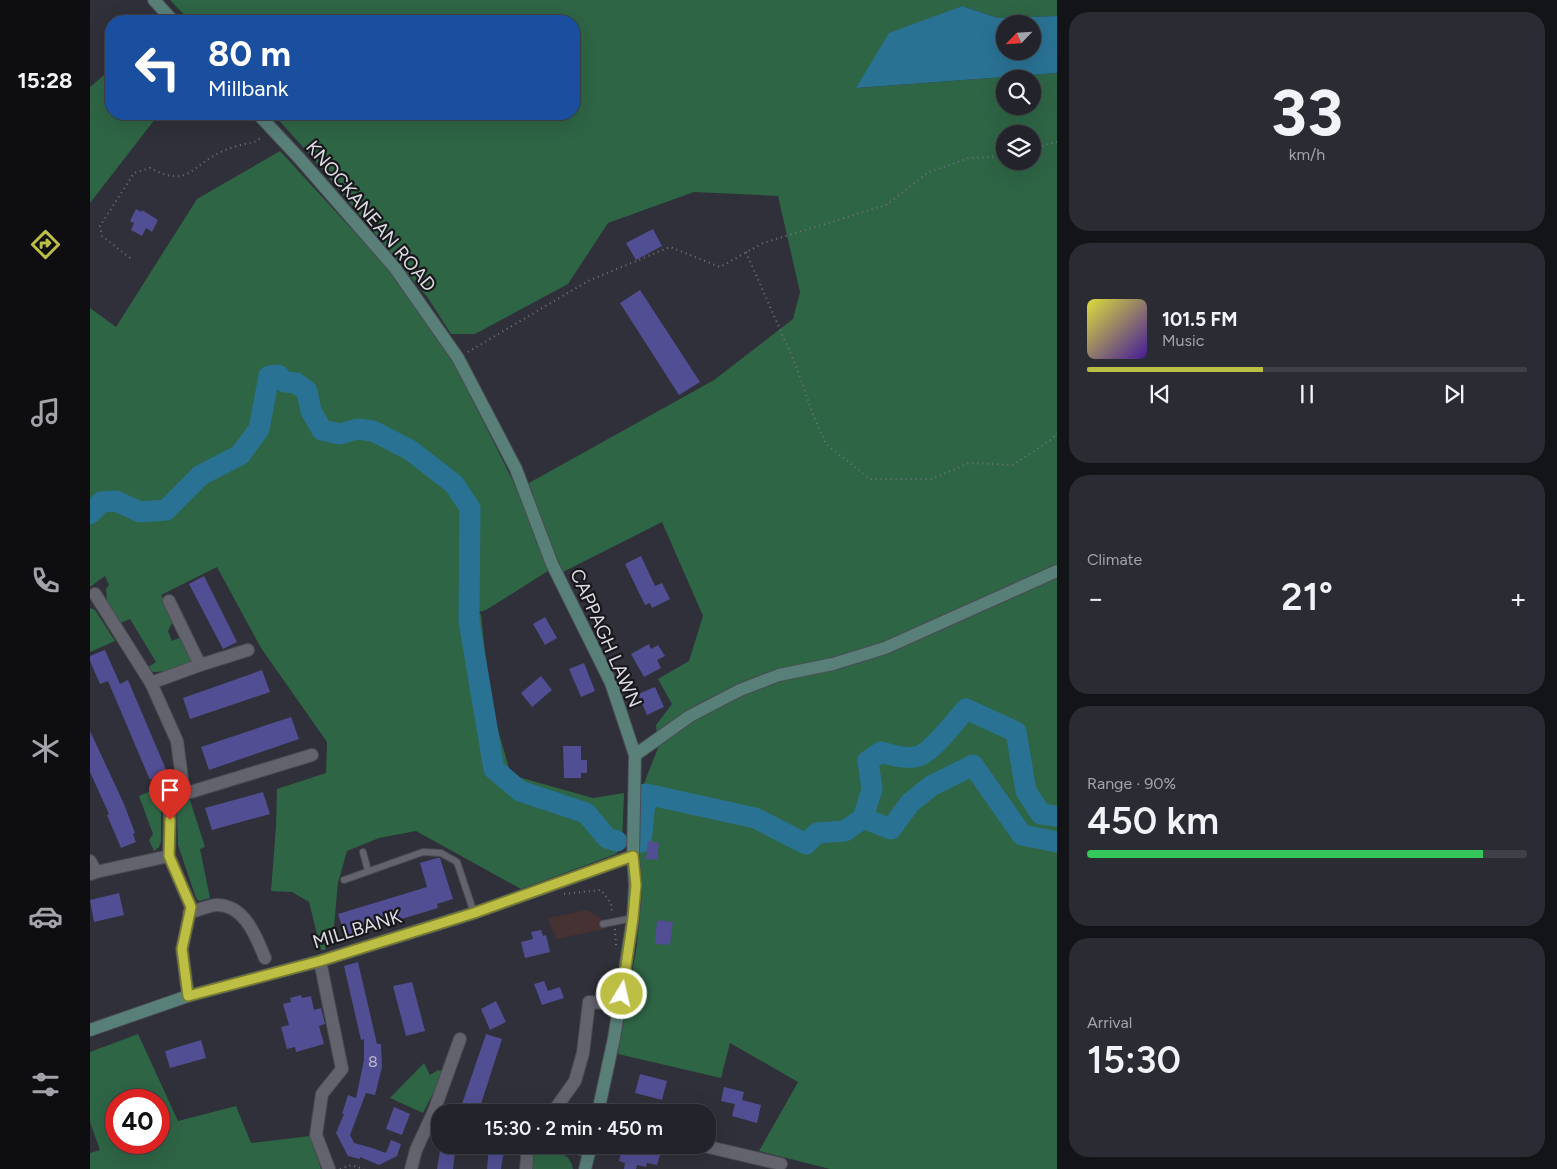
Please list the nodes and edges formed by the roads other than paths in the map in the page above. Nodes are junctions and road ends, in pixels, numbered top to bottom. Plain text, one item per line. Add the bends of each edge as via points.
1 (154, 0) edge
2 (168, 15) edge
3 (264, 120) edge
4 (552, 564) joint
5 (1057, 571) edge
6 (95, 594) dead end
7 (169, 601) dead end
8 (248, 650) dead end
9 (200, 665) junction
10 (150, 683) junction
11 (312, 755) dead end
12 (635, 755) junction
13 (184, 794) junction
14 (363, 852) dead end
15 (169, 856) junction
16 (633, 856) junction
17 (92, 869) edge
18 (368, 871) junction
19 (344, 880) dead end
20 (190, 912) junction
21 (474, 913) junction
22 (633, 918) junction
23 (603, 924) dead end
24 (265, 958) dead end
25 (320, 961) junction
26 (188, 996) junction
27 (603, 1004) dead end
28 (90, 1030) edge
29 (460, 1039) dead end
30 (440, 1104) edge
31 (558, 1104) edge
32 (600, 1104) edge
33 (431, 1124) edge
34 (716, 1149) edge
35 (527, 1154) edge
36 (589, 1154) edge
37 (781, 1164) dead end
38 (329, 1169) edge
39 (411, 1169) edge
40 (526, 1169) edge
41 (585, 1169) edge

1 - 2 street
3 - 4 street, KNOCKANEAN ROAD via 395,268 458,358 516,470
4 - 12 street, CAPPAGH LAWN via 611,683
5 - 12 street via 885,648 833,664 779,675 740,690 690,716
6 - 10 street
7 - 9 street
8 - 9 street
9 - 10 street
10 - 13 street via 177,741
11 - 13 street
12 - 16 street, CAPPAGH LAWN
13 - 15 street via 170,802
14 - 18 lane
15 - 17 street
15 - 20 street via 191,907
16 - 21 street, MILLBANK
16 - 22 street, CAPPAGH LAWN via 636,885
18 - 19 lane
18 - 21 lane via 423,852 441,853 456,862
20 - 24 street via 214,905 238,911 257,938
20 - 26 street via 182,949
21 - 25 street, MILLBANK
22 - 23 lane
22 - 32 street, CAPPAGH LAWN
25 - 26 street, MILLBANK
25 - 38 street via 342,1069 322,1094 317,1127 316,1135
26 - 28 street, MILLBANK
27 - 31 street via 589,1002 583,1053 574,1081
29 - 30 street
33 - 39 street via 416,1150
34 - 37 street
35 - 40 street
36 - 41 street

